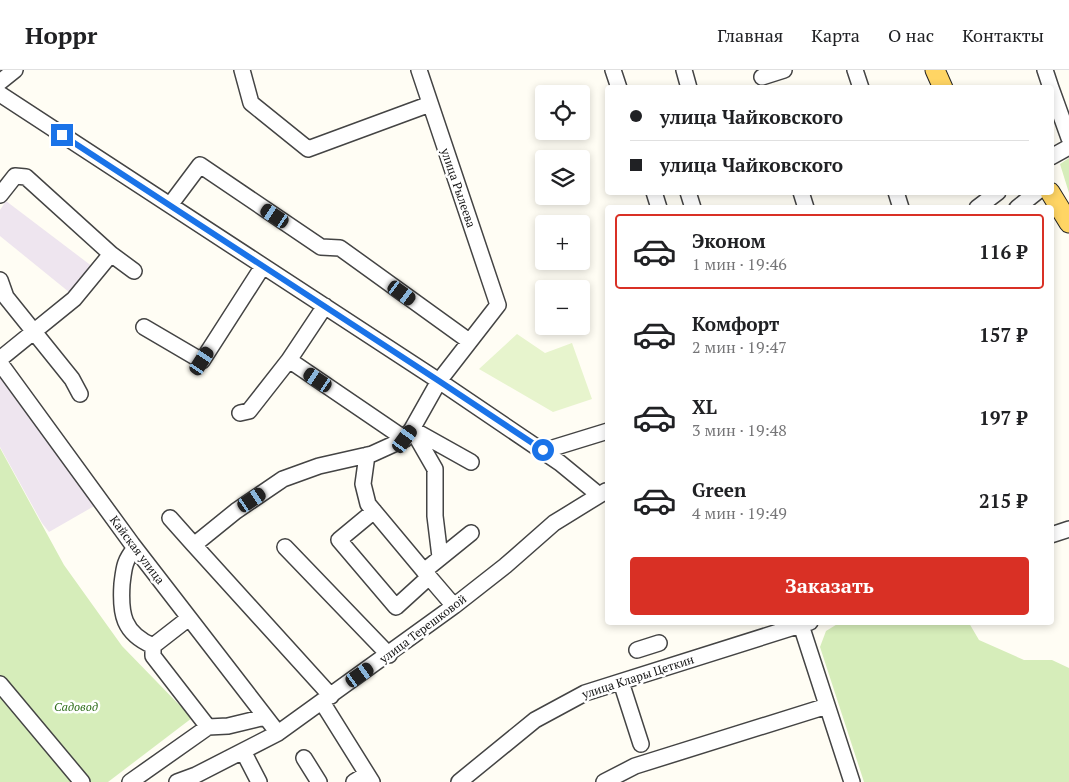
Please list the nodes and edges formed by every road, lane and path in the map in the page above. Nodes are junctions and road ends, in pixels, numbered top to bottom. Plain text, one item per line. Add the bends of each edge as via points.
1 (15, 70) edge
2 (242, 70) edge
3 (419, 70) edge
4 (613, 70) edge
5 (684, 70) edge
6 (784, 70) edge
7 (855, 70) edge
8 (934, 70) edge
9 (1045, 70) edge
10 (763, 78) edge
11 (0, 82) edge
12 (618, 85) edge
13 (688, 85) edge
14 (860, 85) edge
15 (942, 85) edge
16 (1050, 85) edge
17 (0, 94) edge
18 (1054, 96) edge
19 (430, 104) junction
20 (1069, 138) edge
21 (1069, 147) edge
22 (1054, 155) edge
23 (0, 194) edge
24 (994, 195) edge
25 (1033, 195) edge
26 (1052, 195) edge
27 (170, 205) junction
28 (981, 205) edge
29 (1021, 205) edge
30 (1069, 223) edge
31 (110, 254) junction
32 (264, 266) junction
33 (134, 271) dead end
34 (0, 280) edge
35 (325, 306) junction
36 (144, 327) dead end
37 (34, 332) junction
38 (469, 340) junction
39 (289, 360) junction
40 (0, 361) edge
41 (439, 381) junction
42 (80, 394) dead end
43 (240, 413) dead end
44 (605, 432) edge
45 (409, 434) junction
46 (543, 450) junction
47 (367, 455) junction
48 (471, 462) dead end
49 (603, 492) edge
50 (374, 511) junction
51 (170, 518) dead end
52 (1069, 528) edge
53 (472, 532) dead end
54 (1054, 534) edge
55 (194, 545) junction
56 (285, 547) dead end
57 (135, 548) junction
58 (440, 557) junction
59 (427, 574) junction
60 (454, 606) junction
61 (189, 618) junction
62 (801, 625) edge
63 (804, 625) edge
64 (659, 643) dead end
65 (153, 646) junction
66 (637, 650) dead end
67 (389, 655) junction
68 (621, 682) junction
69 (0, 684) edge
70 (326, 699) junction
71 (827, 706) junction
72 (265, 717) junction
73 (208, 727) junction
74 (278, 733) junction
75 (641, 744) dead end
76 (243, 752) junction
77 (304, 758) dead end
78 (198, 779) edge
79 (365, 779) edge
80 (82, 782) edge
81 (130, 782) edge
82 (177, 782) edge
83 (259, 782) edge
84 (320, 782) edge
85 (460, 782) edge
86 (604, 782) edge
87 (852, 782) edge

1 - 11 street
2 - 19 street via 251,102 308,149
3 - 19 street, улица Рылеева
4 - 12 street
5 - 13 street
6 - 10 street
7 - 14 street
8 - 15 main road
9 - 16 street
17 - 27 street
18 - 20 street
19 - 38 street, улица Рылеева via 498,305
21 - 22 street
23 - 31 street via 15,176 26,176
24 - 28 street
25 - 29 street
26 - 30 main road
27 - 32 street
27 - 38 street via 200,165 321,247 340,248
31 - 33 street
31 - 37 street via 74,299
32 - 35 street
32 - 36 street via 202,361
34 - 37 street via 6,297
35 - 39 street
35 - 41 street
37 - 40 street
37 - 42 street via 72,379
38 - 41 street
39 - 43 street via 249,411
39 - 45 street
40 - 57 street, Кайская улица
41 - 45 street
41 - 46 street
44 - 46 street
45 - 47 street
45 - 48 street
45 - 58 street via 435,469 435,516
46 - 49 street
47 - 50 street via 363,484 368,504
47 - 55 street via 318,466 283,479
49 - 60 street, улица Терешковой via 554,523
50 - 59 street
50 - 59 street via 339,540 396,606
51 - 55 street
52 - 54 street
53 - 58 street
55 - 70 street
56 - 67 street
57 - 61 street, Кайская улица
57 - 65 street via 124,564 122,614 139,640
58 - 59 street
59 - 60 street
60 - 67 street, улица Терешковой
61 - 65 street
61 - 72 street, Кайская улица
62 - 68 street, улица Клары Цеткин
63 - 71 street
64 - 66 street
65 - 73 street via 153,656
67 - 70 street, улица Терешковой
68 - 75 street
68 - 85 street, улица Клары Цеткин via 585,693 535,720
69 - 80 street
70 - 74 street, улица Терешковой
70 - 79 street
71 - 86 street via 635,766
71 - 87 street
72 - 73 street
72 - 74 street, Кайская улица
73 - 81 street
74 - 76 street, улица Терешковой
76 - 78 street, улица Терешковой
76 - 83 street
77 - 84 street
78 - 82 street, улица Терешковой

